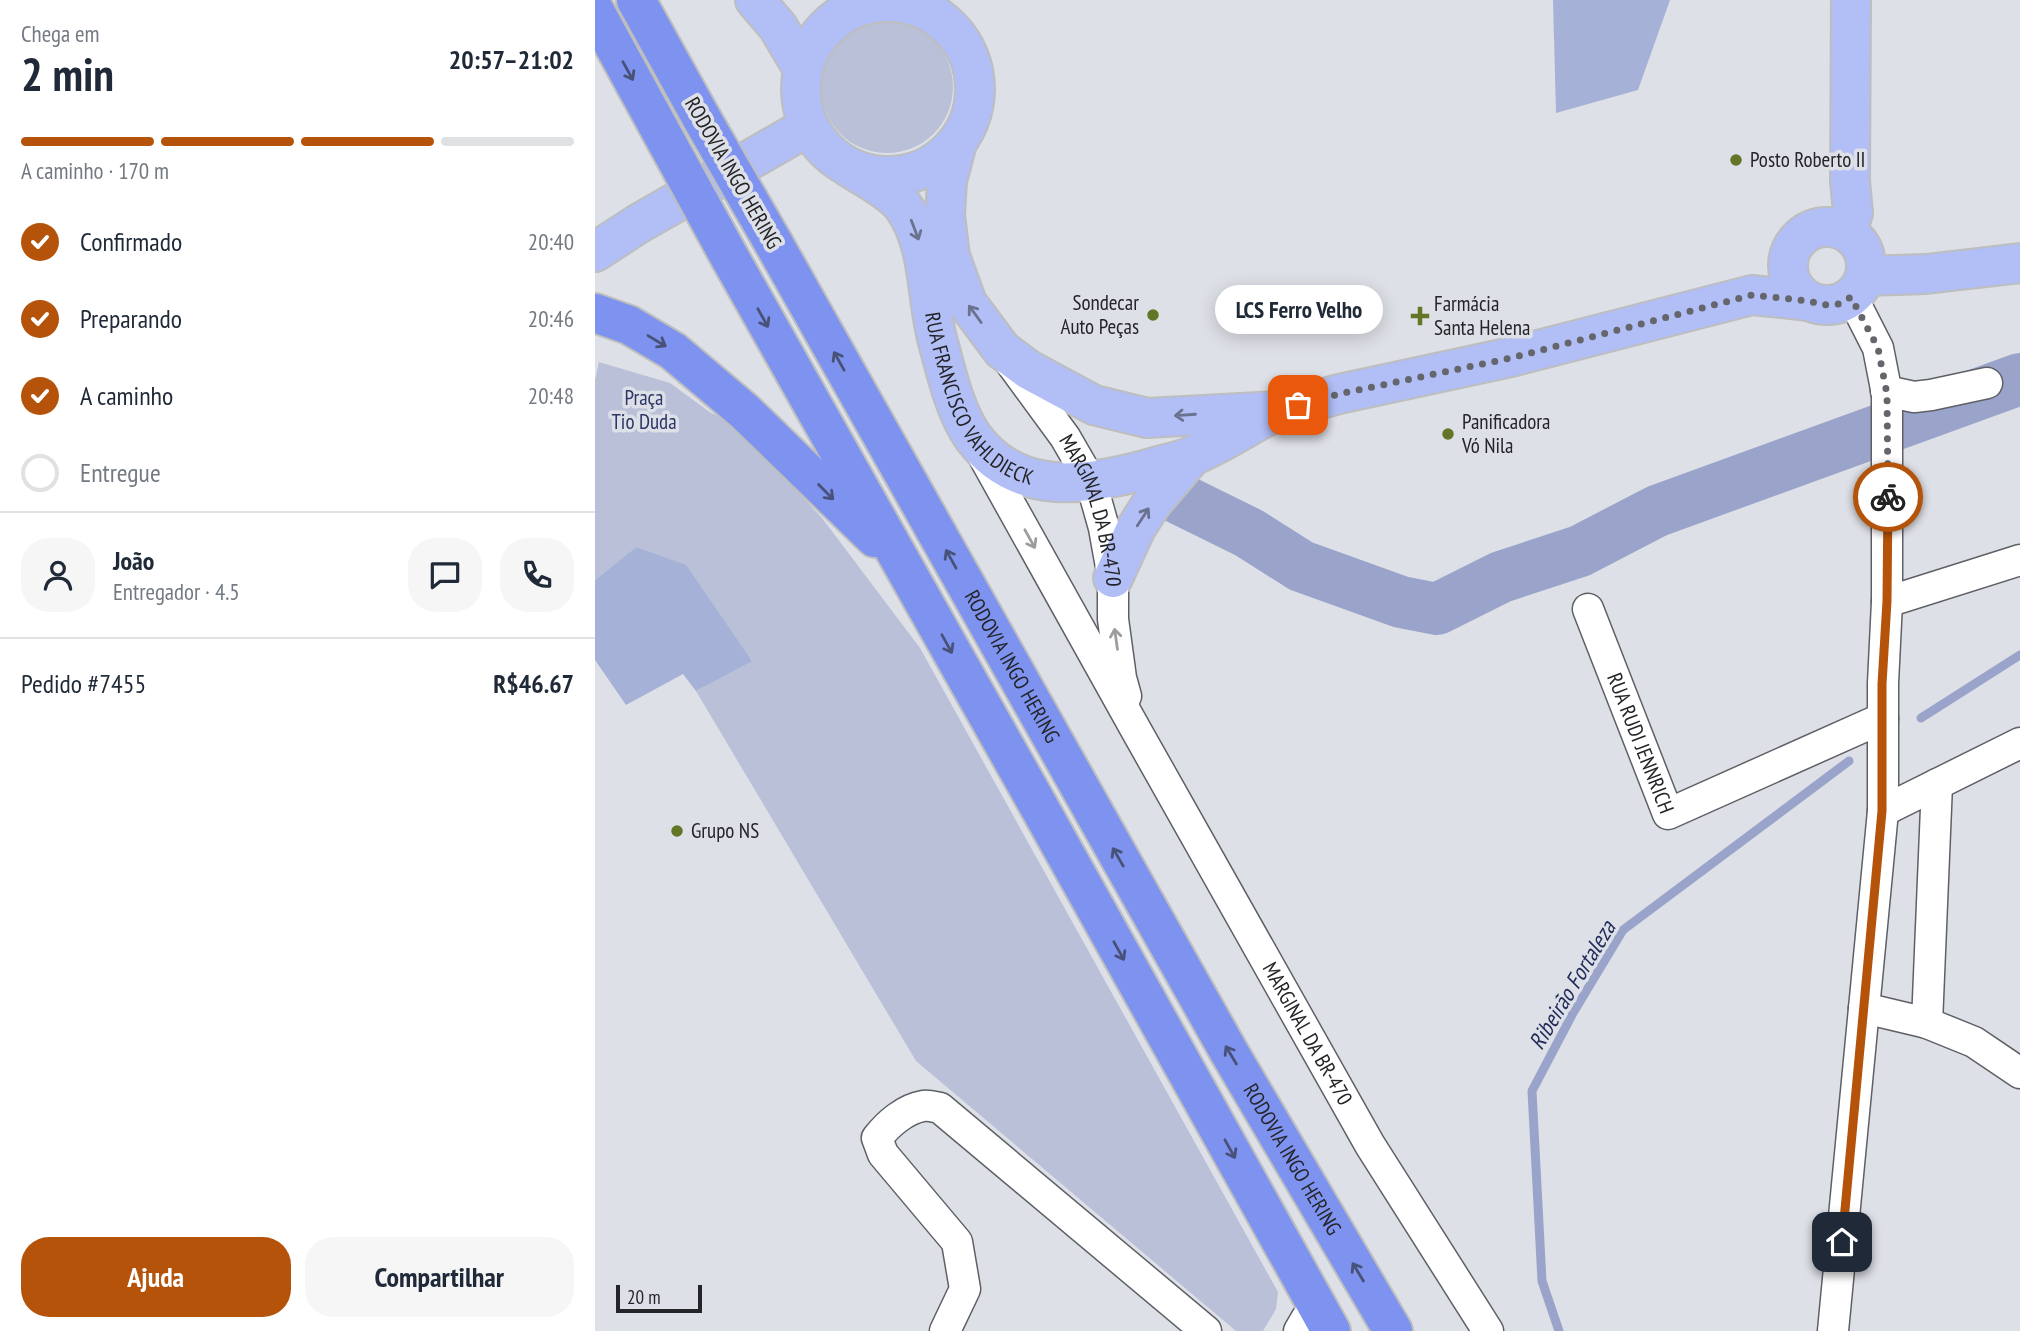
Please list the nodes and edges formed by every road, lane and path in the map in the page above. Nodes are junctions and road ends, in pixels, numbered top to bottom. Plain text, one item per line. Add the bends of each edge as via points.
1 (636, 0) edge
2 (755, 0) edge
3 (1851, 0) edge
4 (835, 5) edge
5 (595, 11) edge
6 (803, 69) junction
7 (809, 126) junction
8 (957, 144) junction
9 (850, 168) junction
10 (595, 221) edge
11 (638, 224) junction
12 (1832, 230) junction
13 (595, 252) edge
14 (1788, 258) junction
15 (2020, 263) edge
16 (1859, 286) junction
17 (1752, 295) junction
18 (1809, 301) junction
19 (595, 313) edge
20 (1002, 350) junction
21 (1987, 383) dead end
22 (1887, 393) junction
23 (1277, 411) junction
24 (973, 436) junction
25 (1192, 456) junction
26 (1091, 482) junction
27 (2020, 560) edge
28 (902, 564) junction
29 (1113, 578) junction
30 (1887, 601) junction
31 (1588, 609) dead end
32 (1883, 718) junction
33 (1136, 730) junction
34 (2020, 743) edge
35 (2006, 762) edge
36 (1937, 784) junction
37 (1882, 811) junction
38 (1864, 1008) junction
39 (1927, 1023) junction
40 (2020, 1073) edge
41 (1311, 1328) edge
42 (945, 1331) edge
43 (1206, 1331) edge
44 (1393, 1331) edge
45 (1488, 1331) edge
46 (1833, 1331) edge

44 -> 1 highway, RODOVIA INGO HERING, bridge via 1195,992
2 - 6 main road via 779,27
3 - 12 main road via 1850,181
4 - 6 main road via 833,20 809,50
4 - 8 main road via 908,4 943,20 957,34 974,70 976,89 974,108
5 -> 28 highway, RODOVIA INGO HERING, bridge
6 - 7 main road via 800,88
7 - 9 main road via 820,143
7 - 11 main road
8 - 9 main road via 927,167 908,174 888,176
20 -> 8 main road, RUA FRANCISCO VAHLDIECK via 967,303 950,256 945,204
9 -> 24 main road, RUA FRANCISCO VAHLDIECK via 904,206 917,230 937,339 957,405
10 - 11 main road
11 - 13 main road
12 - 14 main road via 1798,239
12 - 16 main road via 1857,240 1863,251 1866,263
14 - 17 main road
14 - 18 main road via 1790,279
15 - 16 main road, RUA FRANCISCO VAHLDIECK
16 - 18 main road, RUA FRANCISCO VAHLDIECK via 1838,304
16 - 22 street
17 - 18 main road, RUA FRANCISCO VAHLDIECK
17 - 23 main road, RUA FRANCISCO VAHLDIECK via 1511,358
19 -> 28 highway via 629,324 673,351 744,411
23 -> 20 main road, RUA FRANCISCO VAHLDIECK via 1147,418 1094,405
20 - 26 street, MARGINAL DA BR-470 via 1065,437
21 - 22 street via 1914,397
22 - 30 street
23 - 25 main road, RUA FRANCISCO VAHLDIECK
24 - 26 main road, RUA FRANCISCO VAHLDIECK via 996,461 1030,478 1062,484
24 -> 33 street, MARGINAL DA BR-470
25 - 26 main road, RUA FRANCISCO VAHLDIECK
29 -> 25 main road via 1152,503
26 - 29 street, MARGINAL DA BR-470
27 - 30 street
28 -> 41 highway, RODOVIA INGO HERING via 1302,1277
33 -> 29 street, MARGINAL DA BR-470 via 1120,666
30 - 32 street
31 - 32 street, RUA RUDI JENNRICH via 1668,814
32 - 37 street
33 - 45 street, MARGINAL DA BR-470 via 1370,1145
34 - 35 street
35 - 36 street
36 - 37 street
36 - 39 street
37 - 38 street
38 - 39 street
38 - 46 street
39 - 40 street via 1974,1042
42 - 43 street via 965,1289 957,1242 883,1154 877,1138 886,1126 925,1105 940,1108

